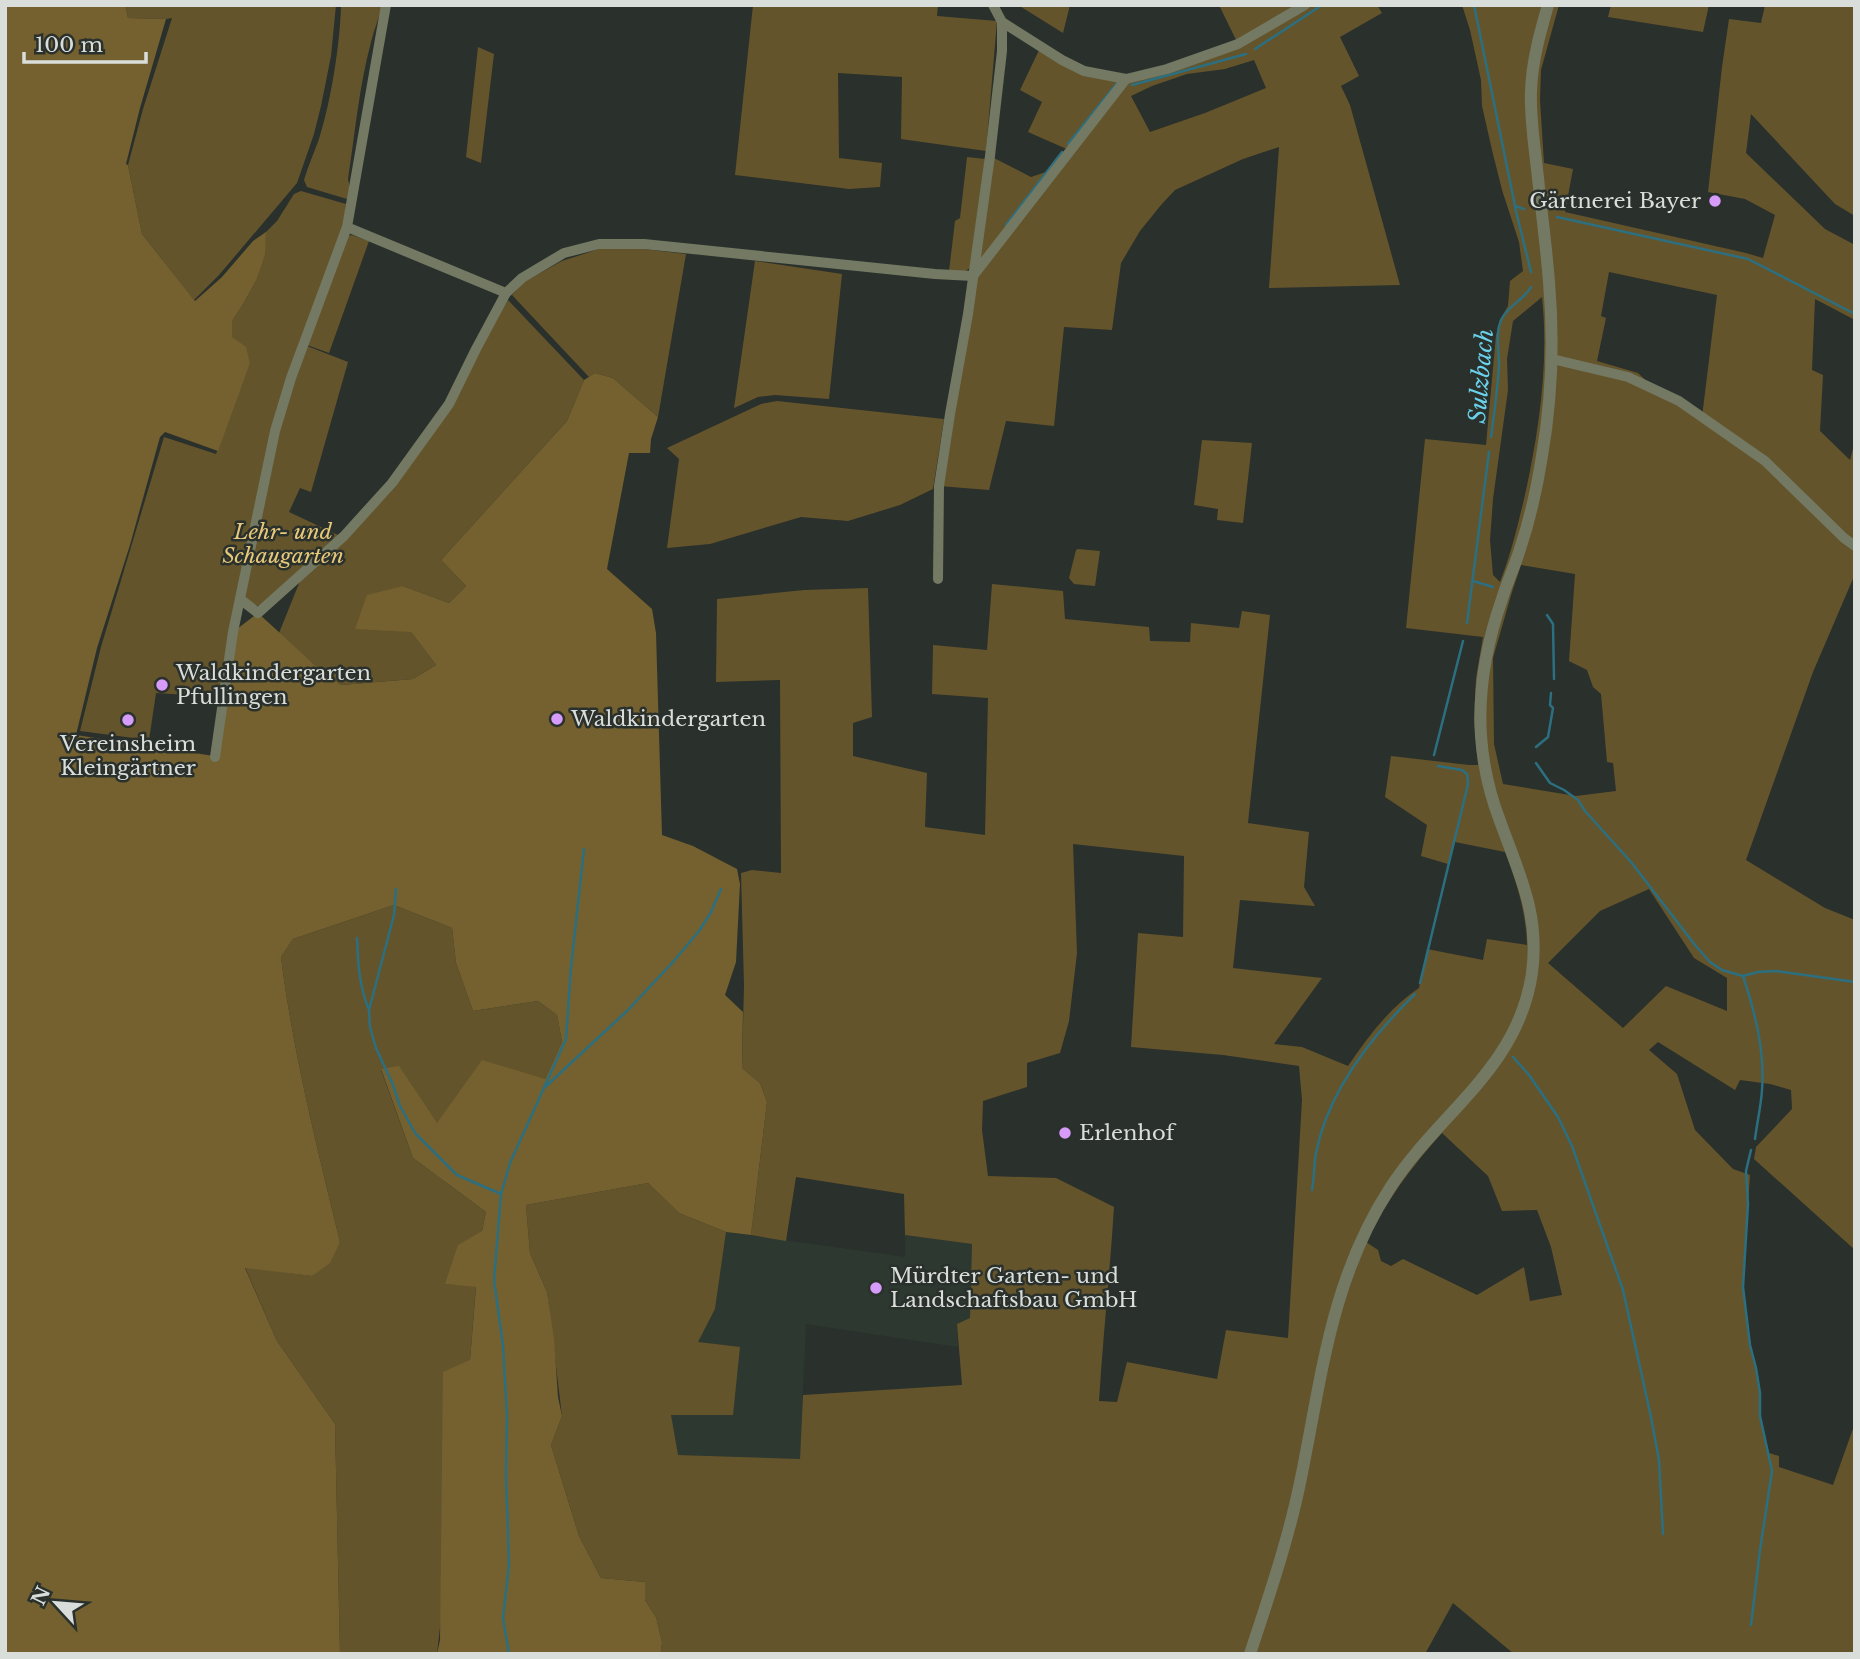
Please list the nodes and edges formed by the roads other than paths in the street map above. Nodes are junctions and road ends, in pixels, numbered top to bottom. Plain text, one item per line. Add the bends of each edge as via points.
1 (386, 5) edge
2 (993, 5) edge
3 (1305, 5) edge
4 (1548, 5) edge
5 (1002, 22) junction
6 (1126, 79) junction
7 (347, 227) junction
8 (973, 276) junction
9 (506, 293) junction
10 (1552, 359) junction
11 (1855, 546) edge
12 (938, 579) dead end
13 (240, 599) junction
14 (215, 757) dead end
15 (1250, 1654) edge

1 - 7 street
2 - 5 street
3 - 6 street via 1238,44
4 - 10 street via 1531,92
5 - 6 street via 1084,71
5 - 8 street
6 - 8 street
7 - 9 street
7 - 13 street via 275,431
8 - 9 street via 644,244 599,244 564,253
8 - 12 street via 939,486
9 - 13 street via 449,404 370,509 258,613
10 - 11 street via 1628,377 1679,401 1765,461
10 - 15 street via 1543,452 1531,513 1490,637 1481,702 1481,736 1492,797 1532,916 1534,957 1525,1005 1488,1072 1392,1185 1352,1259 1326,1344 1290,1525
13 - 14 street

